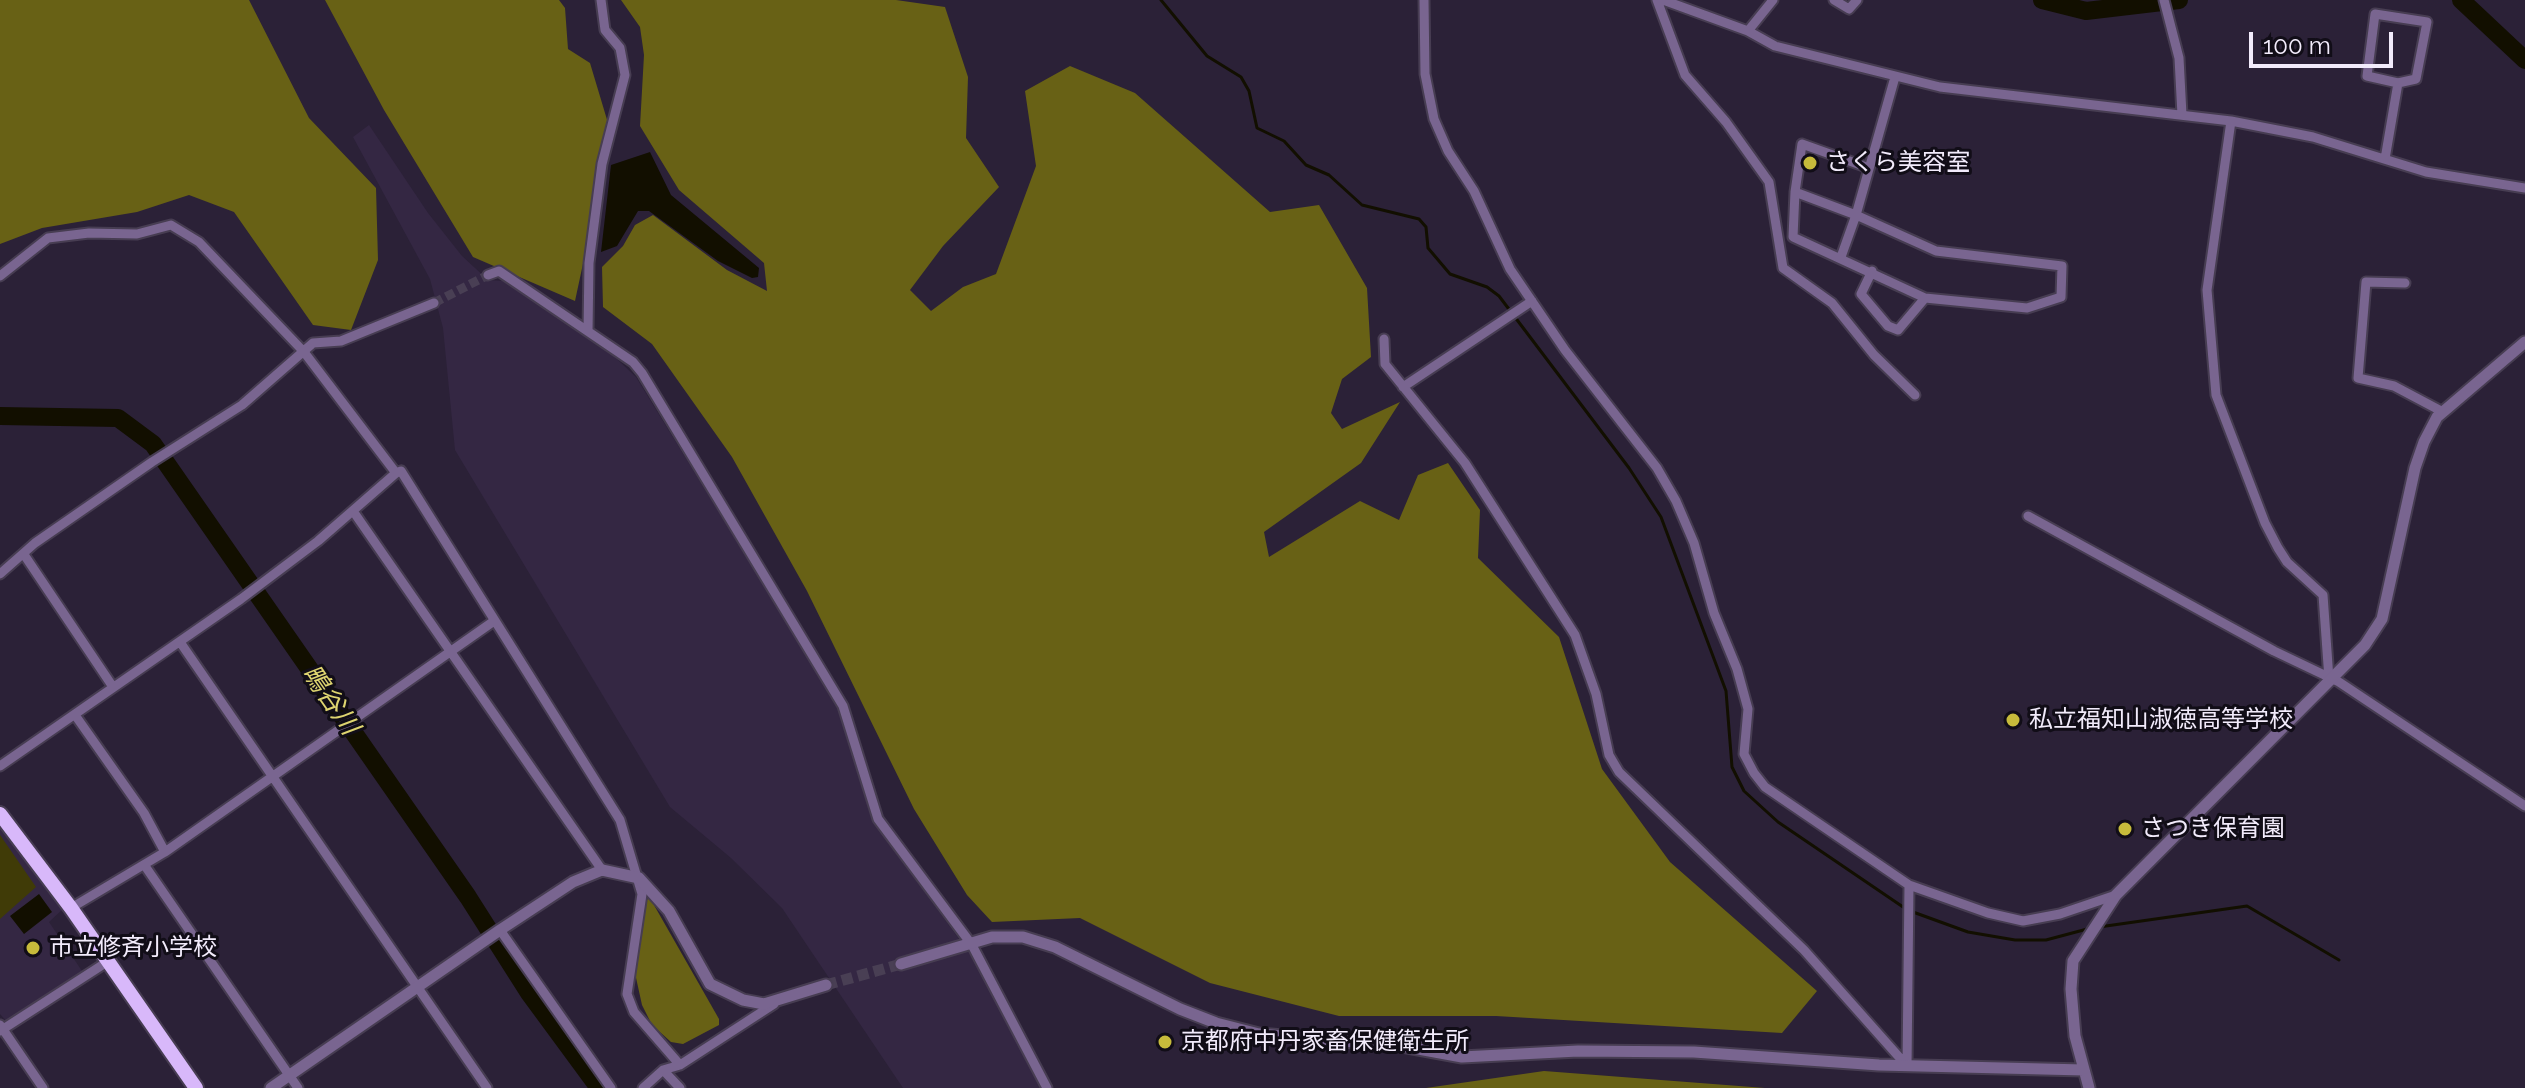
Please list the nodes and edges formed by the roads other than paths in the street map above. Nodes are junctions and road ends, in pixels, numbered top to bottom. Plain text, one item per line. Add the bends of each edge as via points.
1 (601, 0) edge
2 (1424, 0) edge
3 (1657, 0) edge
4 (1663, 0) edge
5 (1773, 0) edge
6 (1834, 0) edge
7 (1857, 0) edge
8 (2164, 0) edge
9 (1748, 31) junction
10 (1895, 77) junction
11 (2398, 83) junction
12 (2182, 115) junction
13 (2231, 121) junction
14 (2385, 159) junction
15 (1869, 168) junction
16 (2525, 188) edge
17 (1795, 192) junction
18 (1856, 215) junction
19 (1841, 257) junction
20 (1872, 271) junction
21 (488, 275) dead end
22 (0, 276) edge
23 (2405, 283) dead end
24 (1925, 298) junction
25 (1532, 301) junction
26 (434, 303) tunnel mouth
27 (588, 331) junction
28 (1384, 339) dead end
29 (2525, 342) edge
30 (304, 352) junction
31 (1403, 387) junction
32 (1915, 395) dead end
33 (2443, 412) junction
34 (396, 473) junction
35 (353, 511) junction
36 (2028, 516) dead end
37 (25, 556) junction
38 (0, 574) edge
39 (494, 621) junction
40 (180, 642) junction
41 (450, 652) junction
42 (2329, 679) junction
43 (113, 687) junction
44 (75, 715) junction
45 (0, 766) edge
46 (272, 776) junction
47 (2525, 806) edge
48 (0, 814) edge
49 (165, 852) junction
50 (145, 866) junction
51 (602, 870) junction
52 (639, 878) junction
53 (1909, 885) junction
54 (2116, 895) junction
55 (71, 908) junction
56 (500, 930) junction
57 (972, 945) junction
58 (107, 962) junction
59 (901, 964) tunnel mouth
60 (826, 985) tunnel mouth
61 (418, 988) junction
62 (785, 999) junction
63 (1, 1028) edge
64 (680, 1065) junction
65 (1907, 1066) junction
66 (663, 1070) junction
67 (2084, 1070) junction
68 (289, 1075) junction
69 (43, 1088) edge
70 (196, 1088) edge
71 (271, 1088) edge
72 (298, 1088) edge
73 (487, 1088) edge
74 (611, 1088) edge
75 (643, 1088) edge
76 (680, 1088) edge
77 (1047, 1088) edge
78 (2089, 1088) edge

1 - 27 street via 605,30 620,48 625,75 602,164 589,263
2 - 25 street via 1425,74 1434,119 1510,269
3 - 32 street via 1685,75 1769,182 1783,268 1832,303
4 - 9 street
5 - 9 street
6 - 7 street via 1849,9
8 - 12 street via 2179,58
9 - 10 street via 1775,46
10 - 12 street via 1940,87
10 - 15 street
11 - 11 street via 2367,76 2375,14 2427,22 2416,79
11 - 14 street
12 - 13 street
13 - 14 street via 2313,137
13 - 42 street via 2207,290 2216,395 2278,548 2323,595
14 - 16 street via 2426,172
15 - 17 street via 1802,144
15 - 18 street
17 - 18 street
17 - 19 street via 1793,237
18 - 19 street
18 - 24 street via 1936,251 2062,266 2061,297 2027,308
19 - 20 street
20 - 24 street
20 - 24 street via 1861,294 1888,326 1898,330
21 - 27 street via 499,271
22 - 30 street via 48,238 137,234 171,225 199,242
23 - 33 street via 2366,282 2358,378 2394,386
25 - 31 street
25 - 53 street via 1676,501 1737,669 1748,709 1744,754 1754,773 1765,787
26 - 30 street via 341,341 313,343
27 - 57 street via 642,373 843,706 878,819
28 - 31 street via 1385,364
29 - 33 street
30 - 34 street
30 - 37 street via 242,405 154,460 35,543
31 - 65 street via 1465,463 1575,635 1596,694 1609,755 1619,772 1804,950
33 - 42 street via 2415,468 2382,619 2365,645
34 - 35 street
34 - 39 street via 401,471
35 - 40 street
35 - 41 street
36 - 42 street
37 - 38 street
37 - 43 street
39 - 41 street
39 - 52 street via 620,820
40 - 43 street
40 - 46 street
41 - 46 street
41 - 51 street
42 - 47 street
42 - 54 street
43 - 44 street
44 - 45 street
44 - 49 street
46 - 49 street
46 - 61 street
48 - 55 highway
49 - 50 street
50 - 55 street
50 - 68 street
51 - 52 street
51 - 56 street via 573,882
52 - 62 street via 669,911 710,984 743,1000 764,1004
52 - 64 street via 640,923 627,994 634,1012
53 - 54 street via 2023,921
53 - 65 street
54 - 67 street via 2073,961 2075,1036
55 - 58 highway
56 - 61 street
56 - 74 street
57 - 59 street
57 - 65 street via 992,937 1023,937 1055,947 1180,1009 1259,1034 1402,1046 1462,1057 1694,1052
57 - 77 street
58 - 63 street
58 - 70 highway
60 - 62 street
61 - 68 street
61 - 73 street
62 - 64 street
63 - 69 street
64 - 66 street
65 - 67 street
66 - 75 street
66 - 76 street
67 - 78 street
68 - 71 street
68 - 72 street

